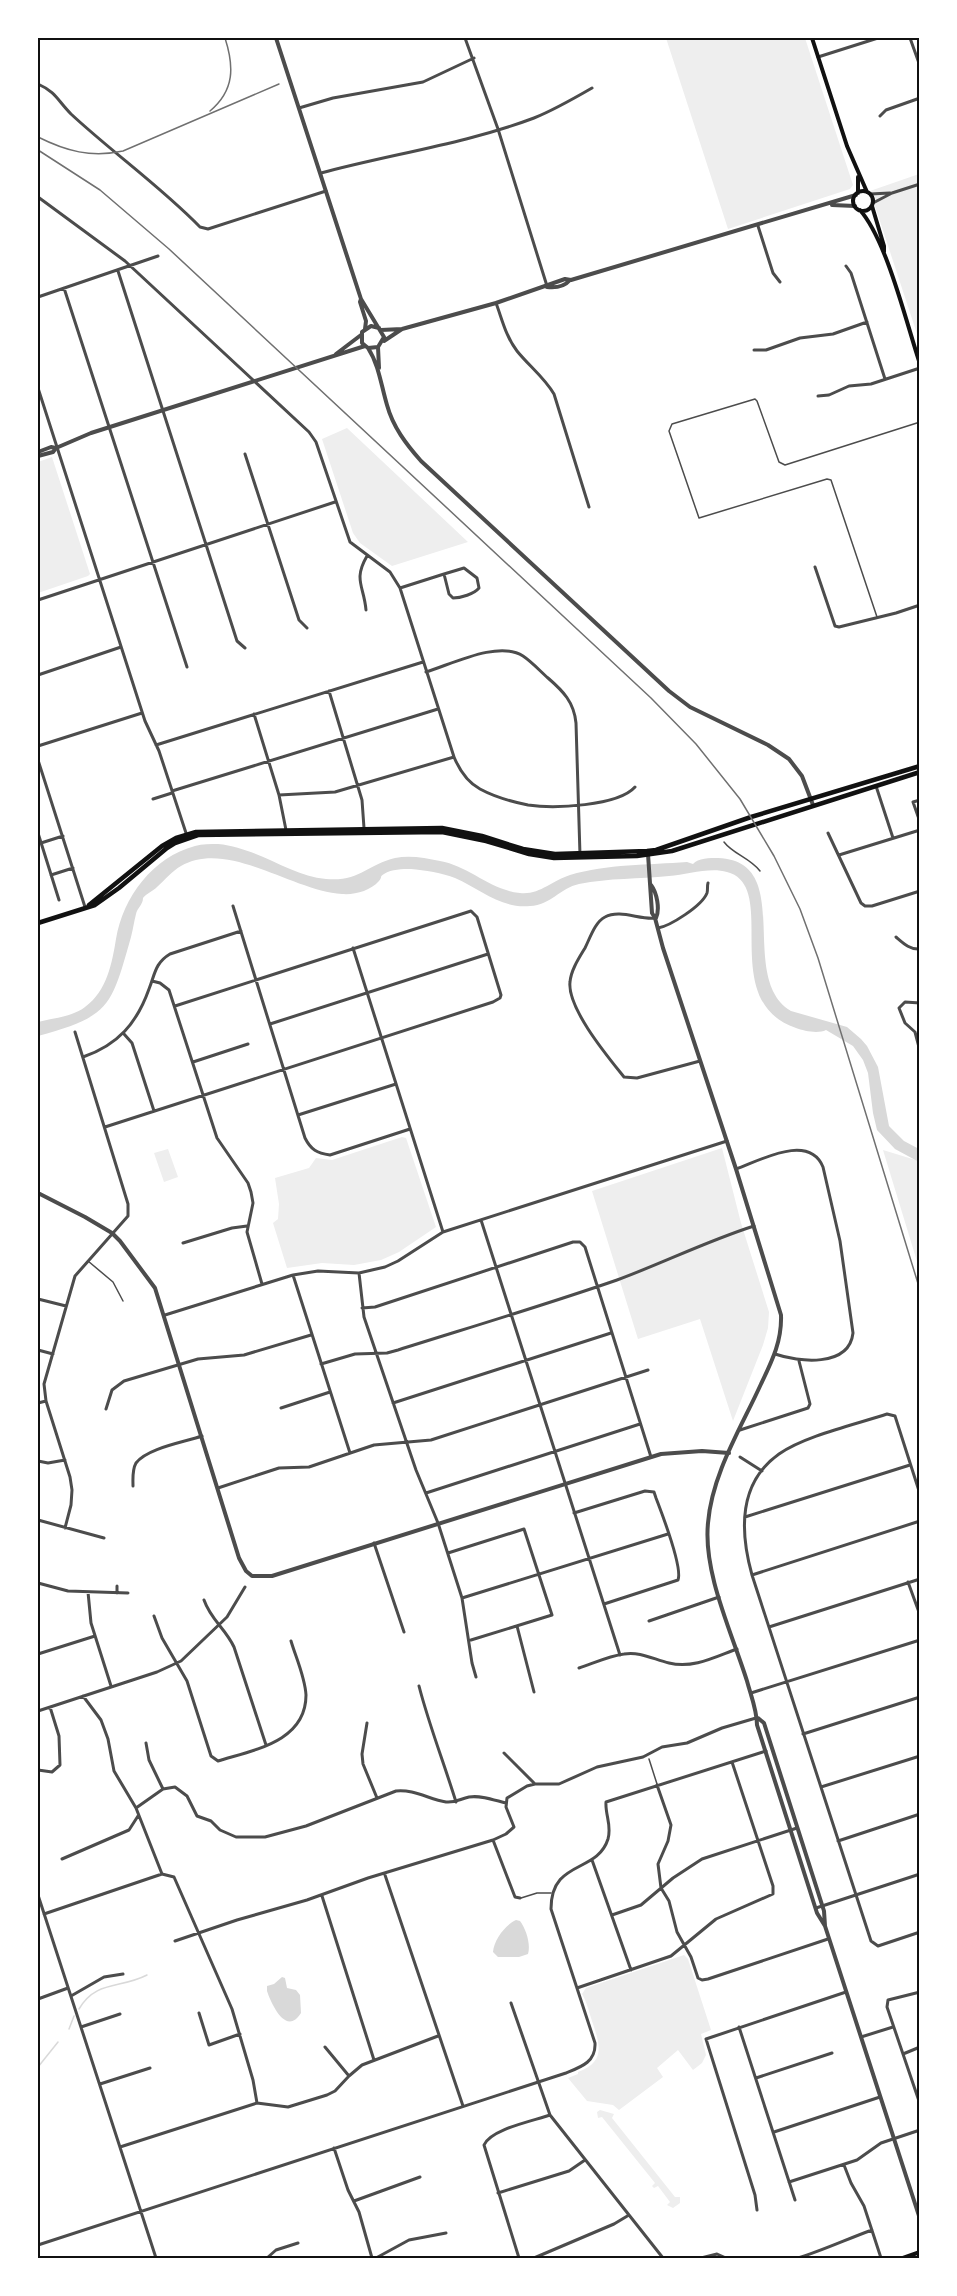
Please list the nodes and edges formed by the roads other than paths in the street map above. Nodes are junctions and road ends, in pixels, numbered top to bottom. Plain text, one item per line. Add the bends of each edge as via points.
1 (276, 38) edge
2 (465, 38) edge
3 (812, 38) edge
4 (878, 38) edge
5 (910, 38) edge
6 (818, 57) junction
7 (474, 58) junction
8 (920, 66) edge
9 (38, 84) edge
10 (592, 88) dead end
11 (920, 98) edge
12 (299, 108) junction
13 (880, 116) dead end
14 (498, 129) junction
15 (321, 173) junction
16 (858, 176) junction
17 (920, 184) edge
18 (326, 191) junction
19 (868, 193) junction
20 (892, 193) junction
21 (857, 194) junction
22 (38, 197) edge
23 (829, 205) junction
24 (872, 205) junction
25 (855, 206) junction
26 (860, 210) junction
27 (758, 226) junction
28 (884, 255) junction
29 (158, 256) dead end
30 (846, 266) dead end
31 (130, 267) junction
32 (118, 271) junction
33 (780, 282) dead end
34 (547, 287) junction
35 (64, 288) junction
36 (38, 297) edge
37 (362, 298) junction
38 (496, 303) junction
39 (867, 322) junction
40 (365, 329) junction
41 (380, 329) junction
42 (402, 329) junction
43 (361, 335) junction
44 (383, 341) junction
45 (366, 347) junction
46 (378, 347) junction
47 (754, 350) dead end
48 (335, 355) junction
49 (920, 366) edge
50 (378, 369) junction
51 (885, 379) junction
52 (255, 382) junction
53 (38, 388) edge
54 (818, 396) dead end
55 (162, 411) junction
56 (920, 422) edge
57 (109, 428) junction
58 (56, 448) junction
59 (38, 452) edge
60 (245, 454) dead end
61 (38, 456) edge
62 (335, 502) junction
63 (589, 507) dead end
64 (267, 525) junction
65 (206, 544) junction
66 (367, 556) junction
67 (152, 562) junction
68 (815, 567) dead end
69 (444, 574) junction
70 (99, 580) junction
71 (400, 588) junction
72 (38, 600) edge
73 (920, 605) edge
74 (366, 610) dead end
75 (877, 617) junction
76 (307, 628) dead end
77 (121, 647) junction
78 (245, 648) dead end
79 (423, 663) junction
80 (187, 667) dead end
81 (426, 672) junction
82 (38, 675) edge
83 (329, 691) junction
84 (438, 709) junction
85 (142, 713) junction
86 (254, 714) junction
87 (343, 738) junction
88 (156, 745) junction
89 (38, 746) edge
90 (454, 757) junction
91 (38, 760) edge
92 (268, 761) junction
93 (920, 766) edge
94 (920, 772) edge
95 (357, 786) junction
96 (876, 786) junction
97 (635, 787) dead end
98 (172, 792) junction
99 (279, 795) junction
100 (153, 800) dead end
101 (920, 800) edge
102 (812, 802) junction
103 (578, 805) junction
104 (920, 822) edge
105 (364, 830) junction
106 (920, 830) edge
107 (38, 833) edge
108 (286, 833) junction
109 (828, 833) dead end
110 (63, 836) junction
111 (187, 836) junction
112 (893, 838) junction
113 (724, 842) dead end
114 (41, 843) junction
115 (648, 853) junction
116 (839, 855) junction
117 (580, 856) junction
118 (73, 868) junction
119 (760, 871) dead end
120 (51, 875) junction
121 (708, 883) dead end
122 (920, 891) edge
123 (59, 900) dead end
124 (87, 906) junction
125 (233, 906) dead end
126 (656, 918) junction
127 (38, 923) edge
128 (658, 928) junction
129 (240, 931) junction
130 (896, 937) dead end
131 (352, 948) junction
132 (920, 948) edge
133 (489, 954) junction
134 (256, 980) junction
135 (152, 981) junction
136 (367, 994) junction
137 (920, 1002) edge
138 (175, 1006) junction
139 (270, 1024) junction
140 (75, 1032) dead end
141 (124, 1034) junction
142 (381, 1038) junction
143 (248, 1044) dead end
144 (920, 1051) edge
145 (83, 1057) junction
146 (700, 1061) junction
147 (193, 1062) junction
148 (284, 1070) junction
149 (396, 1084) junction
150 (203, 1095) junction
151 (154, 1111) junction
152 (298, 1115) junction
153 (105, 1126) junction
154 (410, 1129) junction
155 (727, 1141) junction
156 (736, 1169) junction
157 (38, 1193) edge
158 (480, 1219) junction
159 (247, 1226) junction
160 (754, 1226) junction
161 (443, 1232) junction
162 (112, 1233) junction
163 (183, 1243) dead end
164 (87, 1260) junction
165 (496, 1267) junction
166 (359, 1273) junction
167 (293, 1275) junction
168 (262, 1284) junction
169 (597, 1287) junction
170 (38, 1299) edge
171 (123, 1301) dead end
172 (66, 1306) junction
173 (362, 1308) junction
174 (511, 1314) junction
175 (165, 1315) junction
176 (611, 1333) junction
177 (311, 1335) junction
178 (38, 1350) edge
179 (376, 1353) junction
180 (53, 1354) junction
181 (775, 1354) junction
182 (526, 1360) junction
183 (799, 1361) junction
184 (179, 1364) junction
185 (321, 1364) junction
186 (648, 1370) dead end
187 (626, 1378) junction
188 (330, 1392) junction
189 (45, 1401) junction
190 (38, 1403) edge
191 (393, 1403) junction
192 (540, 1405) junction
193 (281, 1408) dead end
194 (106, 1409) dead end
195 (640, 1424) junction
196 (740, 1430) junction
197 (202, 1437) junction
198 (406, 1443) junction
199 (555, 1451) junction
200 (350, 1453) junction
201 (729, 1454) junction
202 (651, 1457) junction
203 (740, 1457) dead end
204 (65, 1460) junction
205 (38, 1461) edge
206 (910, 1465) junction
207 (762, 1471) junction
208 (565, 1483) junction
209 (134, 1486) dead end
210 (218, 1488) junction
211 (426, 1493) junction
212 (920, 1494) edge
213 (574, 1513) junction
214 (745, 1517) junction
215 (38, 1520) edge
216 (920, 1521) edge
217 (438, 1523) junction
218 (64, 1528) junction
219 (668, 1534) junction
220 (104, 1538) dead end
221 (374, 1543) junction
222 (448, 1553) junction
223 (589, 1558) junction
224 (539, 1574) junction
225 (752, 1575) junction
226 (920, 1579) edge
227 (908, 1582) junction
228 (38, 1583) edge
229 (117, 1586) dead end
230 (245, 1587) dead end
231 (88, 1592) junction
232 (117, 1593) junction
233 (128, 1593) dead end
234 (719, 1597) junction
235 (462, 1598) junction
236 (204, 1600) dead end
237 (604, 1604) junction
238 (154, 1616) dead end
239 (920, 1616) edge
240 (649, 1621) dead end
241 (219, 1626) junction
242 (517, 1626) junction
243 (769, 1627) junction
244 (404, 1632) dead end
245 (95, 1636) junction
246 (920, 1640) edge
247 (291, 1641) dead end
248 (470, 1641) junction
249 (737, 1649) junction
250 (38, 1654) edge
251 (620, 1655) junction
252 (176, 1664) junction
253 (579, 1668) dead end
254 (476, 1677) dead end
255 (787, 1682) junction
256 (111, 1686) junction
257 (419, 1686) dead end
258 (534, 1692) dead end
259 (751, 1693) junction
260 (83, 1695) junction
261 (920, 1697) edge
262 (50, 1707) junction
263 (38, 1711) edge
264 (758, 1718) junction
265 (367, 1723) dead end
266 (804, 1734) junction
267 (146, 1743) dead end
268 (266, 1745) junction
269 (766, 1751) junction
270 (504, 1753) dead end
271 (920, 1756) edge
272 (649, 1760) dead end
273 (732, 1762) junction
274 (38, 1770) edge
275 (535, 1784) junction
276 (657, 1785) junction
277 (821, 1787) junction
278 (163, 1789) junction
279 (377, 1798) junction
280 (456, 1802) junction
281 (506, 1803) junction
282 (136, 1808) junction
283 (920, 1814) edge
284 (138, 1816) junction
285 (796, 1828) junction
286 (791, 1830) junction
287 (493, 1840) junction
288 (757, 1841) junction
289 (838, 1841) junction
290 (62, 1859) dead end
291 (592, 1860) junction
292 (162, 1874) junction
293 (920, 1874) edge
294 (386, 1875) junction
295 (661, 1888) junction
296 (552, 1894) junction
297 (38, 1895) edge
298 (856, 1895) junction
299 (322, 1896) junction
300 (520, 1898) joint
301 (822, 1906) junction
302 (816, 1908) junction
303 (44, 1914) junction
304 (612, 1915) junction
305 (825, 1926) junction
306 (920, 1932) edge
307 (199, 1934) junction
308 (829, 1938) junction
309 (175, 1941) dead end
310 (685, 1946) junction
311 (631, 1970) junction
312 (123, 1974) dead end
313 (68, 1988) junction
314 (577, 1988) junction
315 (846, 1992) junction
316 (920, 1992) edge
317 (71, 1996) junction
318 (38, 1999) edge
319 (511, 2003) dead end
320 (199, 2013) dead end
321 (120, 2014) dead end
322 (81, 2026) junction
323 (739, 2027) junction
324 (893, 2027) junction
325 (240, 2034) junction
326 (438, 2036) junction
327 (861, 2037) junction
328 (920, 2047) edge
329 (325, 2048) dead end
330 (832, 2053) dead end
331 (903, 2054) junction
332 (374, 2060) junction
333 (150, 2068) dead end
334 (349, 2076) junction
335 (756, 2078) junction
336 (538, 2082) junction
337 (100, 2084) junction
338 (880, 2097) junction
339 (257, 2103) junction
340 (920, 2103) edge
341 (463, 2106) junction
342 (550, 2115) junction
343 (920, 2130) edge
344 (774, 2132) junction
345 (894, 2139) junction
346 (120, 2147) junction
347 (334, 2148) junction
348 (585, 2160) junction
349 (844, 2165) junction
350 (420, 2177) dead end
351 (789, 2182) junction
352 (498, 2193) junction
353 (354, 2200) junction
354 (795, 2200) dead end
355 (916, 2204) junction
356 (920, 2209) edge
357 (758, 2210) dead end
358 (141, 2211) junction
359 (629, 2215) junction
360 (920, 2219) edge
361 (873, 2230) junction
362 (446, 2233) dead end
363 (298, 2243) dead end
364 (38, 2245) edge
365 (920, 2252) edge
366 (156, 2259) edge
367 (267, 2259) edge
368 (374, 2259) edge
369 (519, 2259) edge
370 (534, 2259) edge
371 (663, 2259) edge
372 (701, 2259) edge
373 (726, 2259) edge
374 (798, 2259) edge
375 (881, 2259) edge
376 (903, 2259) edge

1 - 12 street
2 - 7 street
3 - 6 main road
4 - 6 street
5 - 8 street
6 - 16 main road
7 - 12 street via 423,82
7 - 14 street
9 - 18 street via 55,93 70,112 200,227 208,229
10 - 14 street via 535,118
11 - 13 street via 886,110
12 - 15 street
14 - 15 street
14 - 34 street
15 - 18 street
16 - 19 main road
16 - 21 main road
17 - 20 street
18 - 37 street
19 - 20 street
19 - 21 main road
19 - 24 main road
20 - 24 street
21 - 23 street
21 - 25 main road
22 - 31 street
23 - 25 street
23 - 27 street
24 - 26 main road
24 - 28 main road
25 - 26 main road
26 - 28 main road via 869,220
27 - 33 street via 773,273
27 - 34 street
28 - 49 main road
29 - 31 street
30 - 39 street
31 - 32 street
31 - 52 street
32 - 35 street
32 - 55 street
34 - 38 street
35 - 36 street
35 - 57 street
37 - 40 street
37 - 41 street
38 - 42 street
38 - 63 street via 516,351 554,394
39 - 47 street via 833,334
39 - 51 street
40 - 41 street
40 - 43 street
41 - 42 street
41 - 44 street
42 - 44 street
43 - 45 street
43 - 48 street
44 - 46 street
45 - 46 street
45 - 48 street
45 - 50 street
46 - 50 street
48 - 52 street
49 - 51 street
50 - 102 street via 394,423 421,461 669,691 696,710 789,759 802,776
51 - 54 street
52 - 55 street
52 - 62 street via 314,438
53 - 58 street
55 - 57 street
55 - 65 street
56 - 75 lane via 785,465 779,462 754,399 672,424 669,431 699,518 831,480
57 - 58 street
57 - 67 street
58 - 59 street
58 - 61 street
58 - 70 street
60 - 64 street
62 - 64 street
62 - 66 street via 350,542
64 - 65 street
64 - 76 street via 299,620
65 - 67 street
65 - 78 street via 237,641
66 - 71 street via 390,572
66 - 74 street via 359,570
67 - 70 street
67 - 80 street
68 - 75 street via 835,626
69 - 69 street via 464,568 477,578 479,588 453,598
69 - 71 street
70 - 72 street
70 - 77 street
71 - 79 street
73 - 75 street
77 - 82 street
77 - 85 street
79 - 81 street
79 - 83 street
81 - 84 street
81 - 103 street via 496,650 506,649 523,656 566,695 575,713
83 - 86 street
83 - 87 street
84 - 87 street
84 - 90 street
85 - 88 street
85 - 89 street
86 - 88 street
86 - 92 street
87 - 92 street
87 - 95 street
88 - 98 street
90 - 95 street
90 - 103 street via 459,769 479,789 529,805
91 - 110 street
92 - 98 street
92 - 99 street
93 - 102 main road
94 - 96 main road
95 - 99 street via 335,792
95 - 105 street
96 - 102 main road
96 - 112 street
97 - 103 street via 629,795
98 - 100 street
98 - 111 street
99 - 108 street
101 - 104 street via 913,802
102 - 115 main road via 672,850
103 - 117 street
105 - 108 main road
105 - 117 main road via 442,832 530,855
106 - 112 street
107 - 114 street
108 - 111 main road
109 - 116 street
110 - 114 street
110 - 118 street
111 - 124 main road via 95,905
112 - 116 street
113 - 119 lane
114 - 120 street
115 - 117 main road
115 - 126 street
116 - 122 street via 865,906
118 - 120 street
118 - 124 street
120 - 123 street
121 - 128 street via 707,893 699,903
124 - 127 main road
125 - 129 street
126 - 128 street
126 - 146 street via 620,914 604,918 576,963 570,989 597,1045 624,1077 637,1078
128 - 146 street
129 - 134 street
129 - 135 street via 161,959
130 - 132 street via 915,950
131 - 133 street via 467,911 474,912
131 - 134 street
131 - 136 street
133 - 136 street
133 - 142 street via 500,998
134 - 138 street
134 - 139 street
135 - 138 street via 169,990
135 - 141 street via 142,1010
136 - 139 street
136 - 142 street
137 - 144 street via 905,1002 899,1008 905,1023 915,1032
138 - 147 street
139 - 148 street
140 - 145 street
141 - 145 street
141 - 151 street via 132,1043
142 - 148 street
142 - 149 street
143 - 147 street
145 - 153 street
146 - 155 street
147 - 150 street
148 - 150 street
148 - 152 street
149 - 152 street
149 - 154 street
150 - 151 street
150 - 159 street via 217,1138 248,1183 253,1203
151 - 153 street
152 - 154 street via 305,1138 320,1154 330,1155
153 - 162 street via 128,1204 128,1216
154 - 161 street
155 - 156 street
155 - 158 street
156 - 160 street
156 - 183 street via 801,1149 812,1153 823,1167 840,1241 852,1339 844,1351 829,1358
157 - 162 street
158 - 161 street
158 - 165 street
159 - 163 street
159 - 168 street
160 - 169 street
160 - 181 street via 781,1315
161 - 166 street via 398,1261
162 - 164 street
162 - 175 street via 148,1276
164 - 171 lane via 113,1282
164 - 172 street via 75,1276
165 - 169 street via 580,1242
165 - 173 street
165 - 174 street
166 - 167 street via 318,1271
166 - 173 street
167 - 168 street
167 - 177 street
168 - 175 street
169 - 174 street
169 - 176 street
170 - 172 street
172 - 180 street
173 - 179 street
174 - 179 street via 398,1350
174 - 182 street
175 - 184 street
176 - 182 street
176 - 187 street
177 - 184 street via 244,1355
177 - 185 street
178 - 180 street
179 - 185 street via 355,1354
179 - 191 street
180 - 189 street via 44,1384
181 - 183 street
181 - 196 street
182 - 191 street
182 - 192 street
183 - 196 street via 808,1408
184 - 194 street via 124,1381 112,1390
184 - 197 street
185 - 188 street
186 - 187 street
187 - 192 street
187 - 195 street
188 - 193 street
188 - 200 street
189 - 190 street
189 - 204 street
191 - 198 street
192 - 198 street via 431,1440
192 - 199 street
195 - 199 street
195 - 202 street
196 - 201 street
197 - 209 street via 148,1453 136,1463
197 - 210 street
198 - 200 street via 385,1443
198 - 211 street
199 - 208 street
199 - 211 street
200 - 210 street via 309,1467 279,1468
201 - 202 street via 688,1451
201 - 234 street via 708,1521 708,1554
202 - 208 street
203 - 207 street
204 - 205 street
204 - 218 street via 72,1490
206 - 207 street via 892,1414 798,1444 778,1454
206 - 212 street
206 - 214 street
207 - 214 street via 746,1504
208 - 213 street
208 - 217 street
210 - 221 street via 239,1558 252,1576 272,1576
211 - 217 street
213 - 219 street via 650,1491 654,1492
213 - 223 street
214 - 225 street via 744,1548
215 - 218 street
216 - 225 street
217 - 221 street
217 - 222 street
218 - 220 street
219 - 223 street
219 - 237 street via 680,1573 678,1580
221 - 244 street
222 - 224 street via 524,1528
222 - 235 street
223 - 224 street
223 - 237 street
224 - 235 street
224 - 242 street via 552,1615
225 - 243 street
226 - 227 street
227 - 239 street
227 - 243 street
228 - 231 street
229 - 232 street
230 - 241 street
231 - 232 street
231 - 245 street
232 - 233 street
234 - 240 street
234 - 249 street
235 - 248 street
236 - 241 street via 208,1613
237 - 251 street
238 - 252 street
241 - 252 street
241 - 268 street via 234,1647
242 - 248 street
242 - 258 street
243 - 255 street
245 - 250 street
245 - 256 street
246 - 255 street
247 - 268 street via 306,1694 302,1714 293,1731
248 - 254 street
249 - 251 street via 687,1665 645,1655
249 - 259 street
251 - 253 street
252 - 256 street
252 - 268 street via 187,1681 214,1760
255 - 259 street
255 - 266 street
256 - 260 street
257 - 280 street
259 - 264 street
260 - 262 street
260 - 282 street via 101,1720 114,1771
261 - 266 street
262 - 263 street
262 - 274 street via 59,1736 60,1765 52,1772
264 - 269 street
264 - 275 street via 697,1740 662,1747 643,1757 597,1767 559,1784
264 - 285 street via 764,1723
265 - 279 street via 363,1764
266 - 277 street
267 - 278 street via 149,1760
269 - 273 street
269 - 286 street
270 - 275 street
271 - 277 street
272 - 276 lane
273 - 276 street
273 - 288 street
275 - 281 street via 510,1795
276 - 291 street via 606,1802 609,1837
276 - 295 street via 670,1825 658,1864
277 - 289 street
278 - 279 street via 175,1787 187,1796 197,1816 226,1833 250,1838 291,1831
278 - 282 street
279 - 280 street via 404,1790
280 - 281 street via 480,1797
281 - 287 street via 514,1827
282 - 284 street
283 - 289 street
284 - 290 street via 129,1830
284 - 292 street
285 - 286 street
285 - 301 street
286 - 288 street
286 - 302 street
287 - 294 street
287 - 300 street via 515,1897
288 - 295 street via 702,1859
288 - 310 street via 773,1894 716,1919
289 - 298 street
291 - 296 street via 569,1871
291 - 304 street
292 - 303 street
292 - 307 street via 171,1875 177,1882
293 - 298 street
294 - 299 street
294 - 326 street
295 - 304 street via 641,1905
295 - 310 street
296 - 300 lane
296 - 314 street via 551,1909
297 - 303 street
298 - 301 street
298 - 306 street via 874,1944
299 - 307 street via 256,1913
299 - 332 street
301 - 302 street
301 - 305 street
302 - 305 street
303 - 313 street
304 - 311 street
305 - 308 street
307 - 309 street
307 - 325 street
308 - 310 street via 702,1980
308 - 315 street
310 - 311 street via 663,1960
311 - 314 street
312 - 317 street via 104,1977
313 - 317 street
313 - 318 street
314 - 336 street via 595,2048 591,2059 578,2068
315 - 323 street
315 - 327 street
316 - 324 street via 888,2000
317 - 322 street
319 - 336 street
320 - 325 street via 209,2045
321 - 322 street
322 - 337 street
323 - 335 street
323 - 357 street via 706,2038
324 - 327 street
324 - 331 street
325 - 339 street
326 - 332 street
326 - 341 street
327 - 338 street
328 - 331 street
329 - 334 street
330 - 335 street
331 - 340 street
332 - 334 street
333 - 337 street
334 - 339 street via 327,2096 288,2107
335 - 344 street
336 - 341 street
336 - 342 street
337 - 346 street
338 - 344 street
338 - 345 street
339 - 346 street
341 - 347 street
342 - 348 street
342 - 352 street via 486,2140 485,2150
343 - 345 street
344 - 351 street
345 - 349 street
345 - 355 street
346 - 358 street
347 - 353 street
347 - 358 street
348 - 352 street via 569,2171
348 - 359 street
349 - 351 street
349 - 361 street
350 - 353 street
351 - 354 street
352 - 369 street
353 - 368 street
355 - 356 street
355 - 360 street
358 - 364 street
358 - 366 street
359 - 370 street
359 - 371 street
361 - 374 street
361 - 375 street
362 - 368 street via 409,2240
363 - 367 street via 276,2250
365 - 376 main road
372 - 373 street via 717,2254

